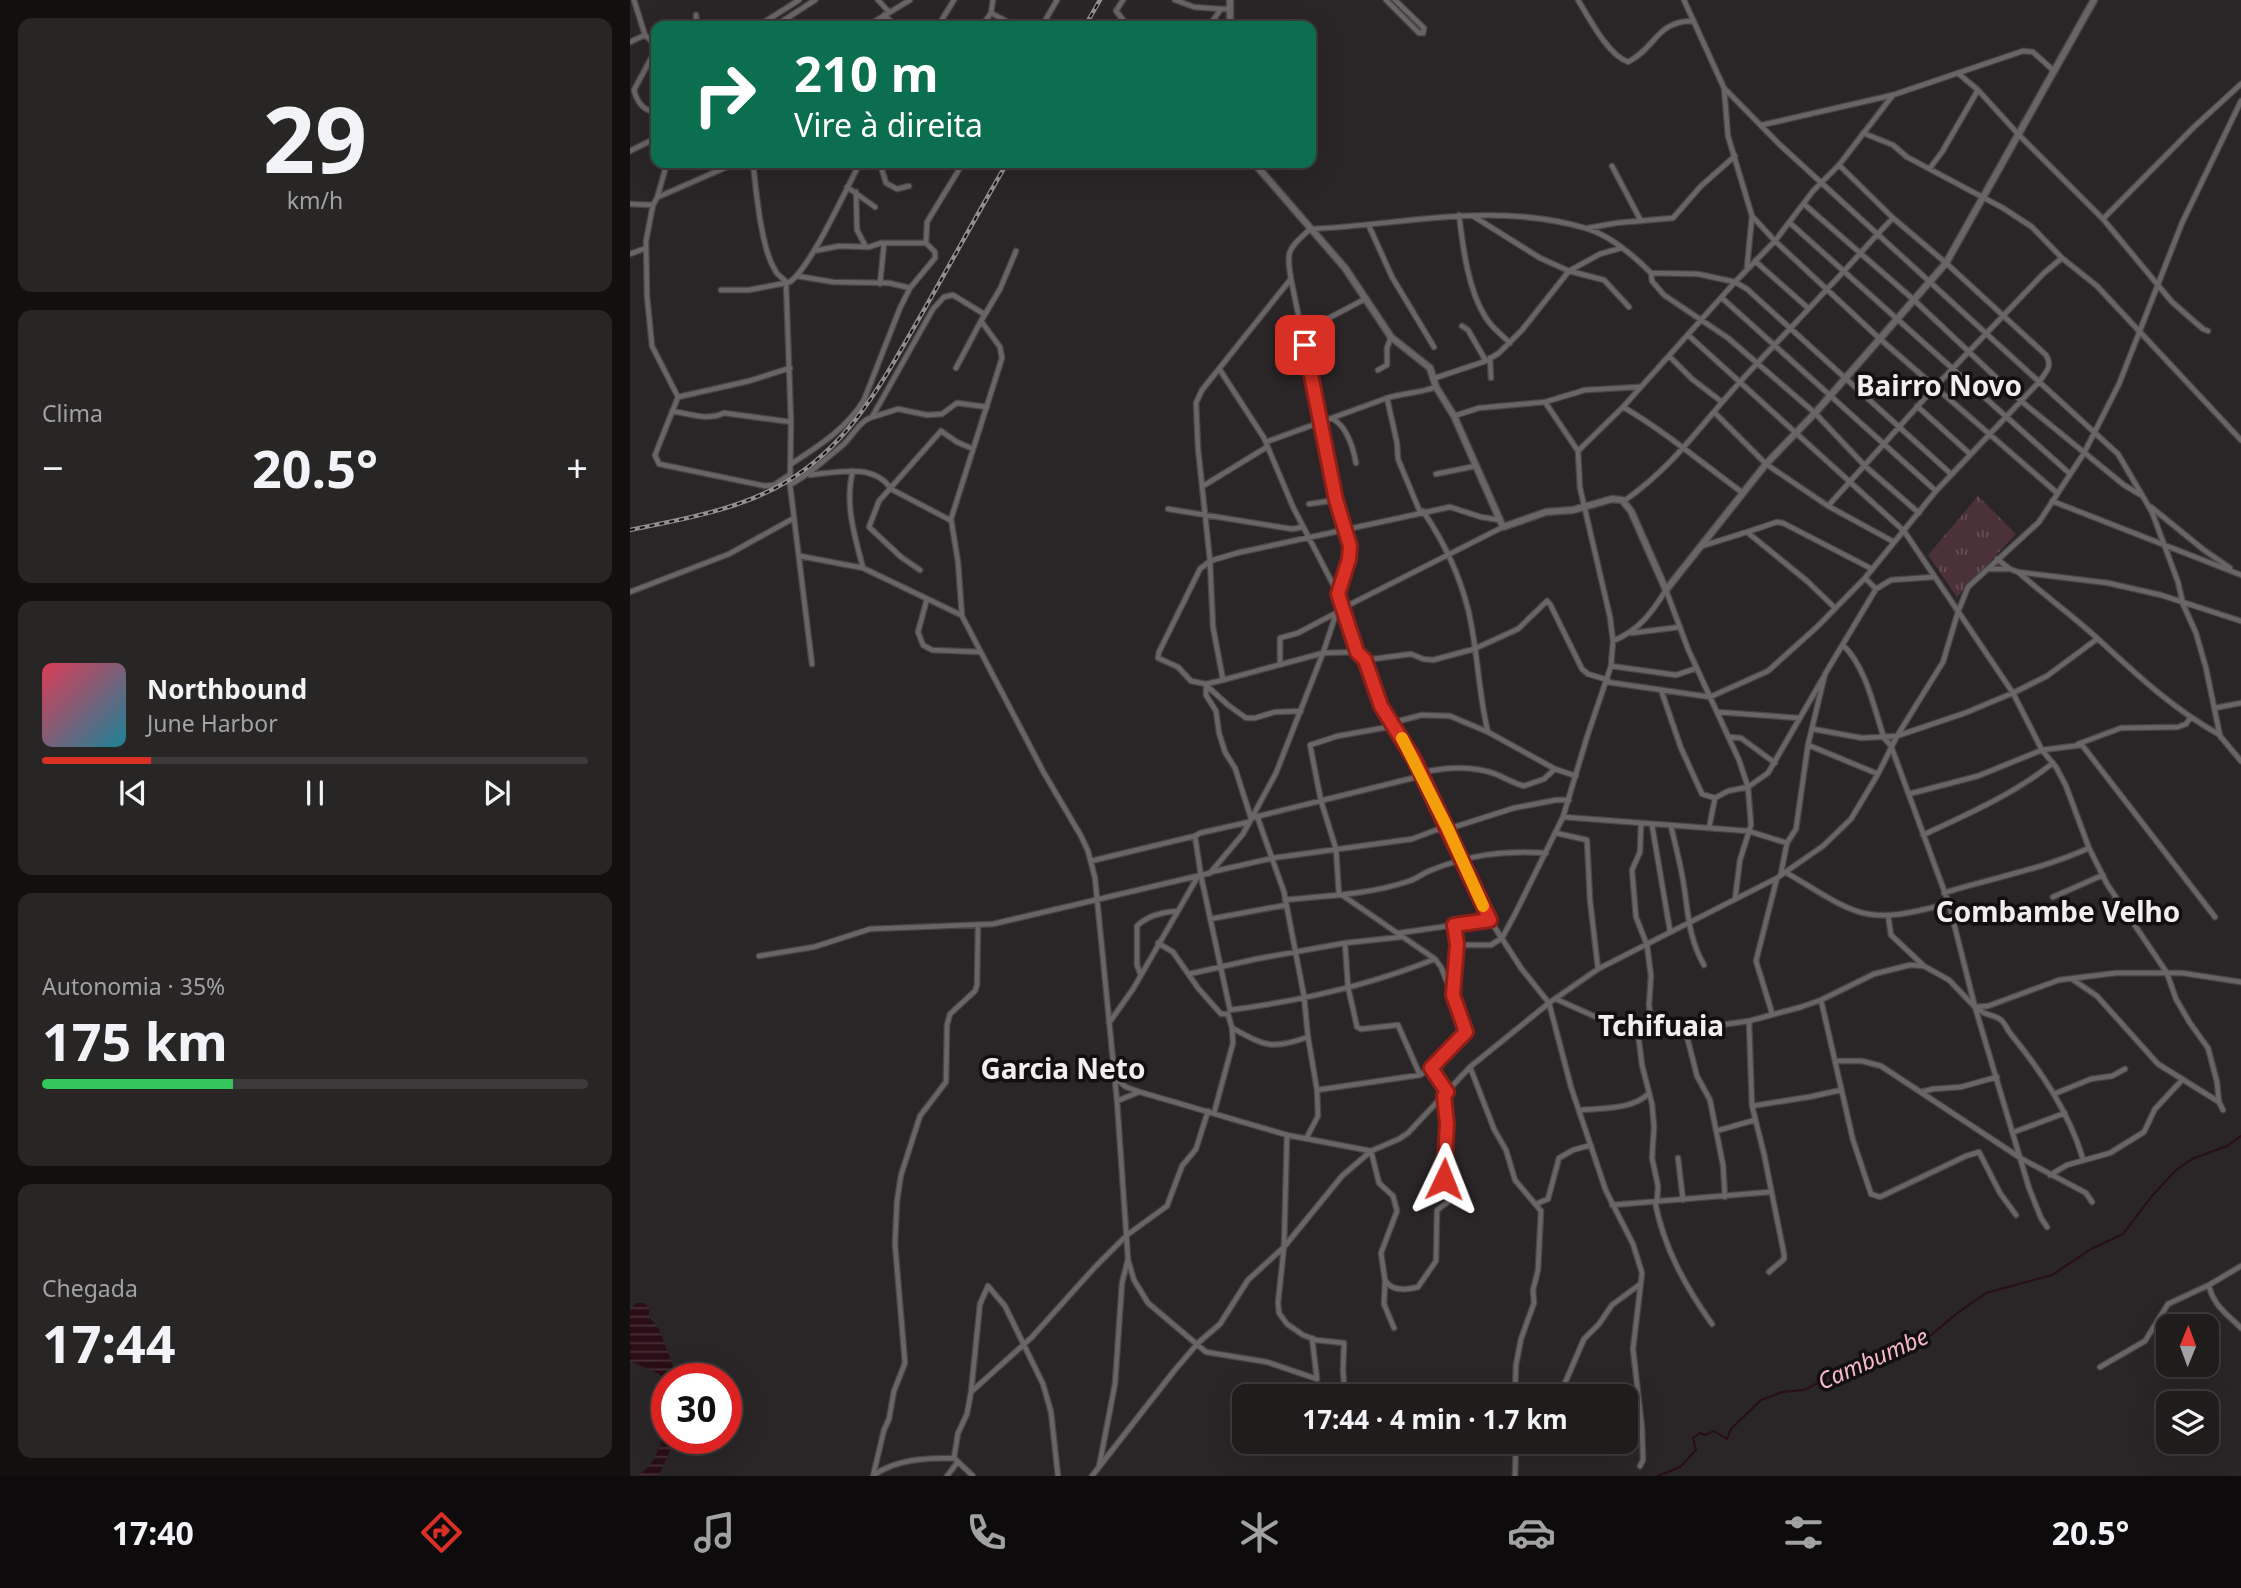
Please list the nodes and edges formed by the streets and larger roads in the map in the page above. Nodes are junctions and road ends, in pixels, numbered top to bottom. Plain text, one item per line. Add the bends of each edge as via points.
1 (634, 0) edge
2 (816, 0) edge
3 (878, 0) edge
4 (910, 0) edge
5 (954, 0) edge
6 (993, 0) edge
7 (1057, 0) edge
8 (1123, 0) edge
9 (1175, 0) edge
10 (1195, 0) edge
11 (1230, 0) edge
12 (1386, 0) edge
13 (1395, 0) edge
14 (1578, 0) edge
15 (1684, 0) edge
16 (2094, 0) edge
17 (796, 1) edge
18 (898, 2) edge
19 (1194, 7) junction
20 (1221, 9) junction
21 (1230, 9) junction
22 (779, 12) junction
23 (887, 13) junction
24 (991, 13) junction
25 (695, 15) dead end
26 (696, 21) edge
27 (766, 21) edge
28 (780, 21) edge
29 (784, 21) edge
30 (875, 21) edge
31 (893, 21) edge
32 (941, 21) edge
33 (985, 21) edge
34 (1006, 21) edge
35 (1045, 21) edge
36 (1124, 21) edge
37 (1213, 21) edge
38 (1230, 21) edge
39 (1693, 21) junction
40 (645, 35) junction
41 (651, 38) edge
42 (630, 42) edge
43 (651, 58) edge
44 (2054, 71) junction
45 (1959, 74) junction
46 (2241, 85) edge
47 (1724, 88) junction
48 (1978, 90) junction
49 (1893, 95) junction
50 (2241, 101) edge
51 (651, 111) edge
52 (1761, 125) junction
53 (1863, 133) junction
54 (2018, 135) junction
55 (651, 140) edge
56 (630, 151) edge
57 (1735, 156) junction
58 (1839, 165) junction
59 (1612, 166) dead end
60 (666, 168) edge
61 (725, 168) edge
62 (754, 168) edge
63 (857, 168) edge
64 (882, 168) edge
65 (960, 168) edge
66 (1258, 168) edge
67 (1930, 168) junction
68 (1822, 182) junction
69 (847, 187) junction
70 (909, 187) dead end
71 (856, 192) junction
72 (657, 198) junction
73 (1982, 198) junction
74 (630, 204) edge
75 (1804, 204) junction
76 (653, 205) junction
77 (875, 206) dead end
78 (1470, 214) junction
79 (1460, 215) junction
80 (1752, 216) junction
81 (1893, 218) junction
82 (2103, 219) junction
83 (1641, 220) junction
84 (1790, 223) junction
85 (1369, 226) junction
86 (1587, 228) junction
87 (1310, 229) junction
88 (1877, 234) junction
89 (1775, 241) junction
90 (926, 243) junction
91 (884, 244) junction
92 (866, 247) junction
93 (1622, 247) junction
94 (646, 248) junction
95 (813, 251) junction
96 (1016, 251) dead end
97 (1859, 253) junction
98 (630, 254) edge
99 (2062, 258) junction
100 (1755, 261) junction
101 (1946, 263) junction
102 (1747, 268) junction
103 (1569, 271) junction
104 (1651, 272) junction
105 (1843, 272) junction
106 (797, 276) junction
107 (1291, 279) junction
108 (1930, 281) junction
109 (786, 282) junction
110 (1735, 282) junction
111 (2158, 283) junction
112 (880, 284) junction
113 (911, 288) junction
114 (721, 290) dead end
115 (1827, 290) junction
116 (1723, 298) junction
117 (1365, 299) junction
118 (1914, 300) junction
119 (1629, 307) dead end
120 (1808, 308) junction
121 (985, 314) junction
122 (2003, 317) junction
123 (1702, 319) junction
124 (1897, 320) junction
125 (981, 321) junction
126 (1301, 326) junction
127 (1462, 326) dead end
128 (1788, 328) junction
129 (2208, 331) dead end
130 (2140, 333) junction
131 (1987, 334) junction
132 (1688, 335) junction
133 (1391, 337) junction
134 (1880, 339) junction
135 (1510, 343) junction
136 (1773, 345) junction
137 (1434, 348) dead end
138 (1969, 351) junction
139 (1669, 356) junction
140 (1488, 360) junction
141 (1757, 364) junction
142 (790, 368) junction
143 (956, 368) dead end
144 (1953, 369) junction
145 (1220, 370) junction
146 (1378, 370) dead end
147 (1846, 377) junction
148 (1435, 378) junction
149 (1491, 378) dead end
150 (1740, 382) junction
151 (2039, 382) junction
152 (1436, 387) junction
153 (1640, 387) junction
154 (1935, 387) junction
155 (1830, 396) junction
156 (678, 397) junction
157 (1387, 398) junction
158 (2021, 401) junction
159 (1545, 402) junction
160 (1722, 402) junction
161 (1917, 406) junction
162 (987, 407) junction
163 (1623, 407) junction
164 (672, 411) junction
165 (1714, 412) junction
166 (1815, 413) junction
167 (1454, 416) junction
168 (872, 417) junction
169 (2005, 417) junction
170 (1332, 418) junction
171 (1320, 421) junction
172 (791, 422) junction
173 (1899, 427) junction
174 (2093, 431) junction
175 (1796, 433) junction
176 (1989, 435) junction
177 (2241, 440) edge
178 (1267, 445) junction
179 (1883, 446) junction
180 (973, 449) junction
181 (1683, 450) junction
182 (1577, 451) junction
183 (2084, 453) junction
184 (1970, 454) junction
185 (1356, 463) dead end
186 (790, 464) junction
187 (1766, 464) junction
188 (1476, 466) junction
189 (1866, 466) junction
190 (853, 471) junction
191 (2070, 473) junction
192 (1437, 474) dead end
193 (1951, 474) junction
194 (790, 475) junction
195 (808, 475) junction
196 (1850, 482) junction
197 (790, 485) junction
198 (1203, 486) junction
199 (891, 488) junction
200 (1936, 491) junction
201 (2056, 492) junction
202 (1743, 493) junction
203 (2142, 496) junction
204 (1336, 500) junction
205 (1624, 501) junction
206 (2052, 501) junction
207 (1309, 504) dead end
208 (2148, 504) junction
209 (1585, 506) junction
210 (1828, 506) junction
211 (1167, 509) dead end
212 (1422, 511) junction
213 (1919, 513) junction
214 (1206, 514) junction
215 (794, 518) junction
216 (951, 519) junction
217 (1502, 524) junction
218 (1303, 527) junction
219 (1345, 529) junction
220 (1904, 531) junction
221 (1747, 532) junction
222 (1308, 538) junction
223 (1895, 542) junction
224 (2163, 544) junction
225 (1701, 547) junction
226 (1450, 555) junction
227 (800, 556) junction
228 (1997, 559) junction
229 (1210, 561) junction
230 (863, 568) junction
231 (1872, 569) junction
232 (1990, 569) junction
233 (2010, 569) junction
234 (920, 570) dead end
235 (2018, 572) junction
236 (2240, 574) edge
237 (1934, 577) junction
238 (1865, 578) junction
239 (1876, 589) junction
240 (1666, 590) junction
241 (630, 592) edge
242 (1338, 594) junction
243 (927, 599) junction
244 (2183, 604) junction
245 (1342, 607) junction
246 (1834, 607) junction
247 (1958, 612) junction
248 (1335, 614) junction
249 (962, 616) junction
250 (2241, 621) edge
251 (1680, 627) junction
252 (1631, 633) junction
253 (2097, 639) junction
254 (1613, 641) junction
255 (1843, 645) junction
256 (1474, 649) junction
257 (980, 652) junction
258 (1357, 652) junction
259 (1323, 653) junction
260 (1365, 660) junction
261 (812, 664) dead end
262 (1280, 665) junction
263 (1611, 666) junction
264 (1697, 667) junction
265 (1825, 674) junction
266 (1223, 680) junction
267 (1608, 681) junction
268 (1206, 684) junction
269 (1661, 690) junction
270 (2013, 693) junction
271 (1710, 697) junction
272 (2241, 703) edge
273 (2214, 709) junction
274 (1301, 711) junction
275 (1717, 712) junction
276 (2190, 717) junction
277 (1799, 718) junction
278 (1392, 725) junction
279 (1813, 729) junction
280 (1488, 733) junction
281 (1897, 736) junction
282 (2220, 736) junction
283 (1729, 737) junction
284 (1884, 738) junction
285 (1808, 745) junction
286 (2077, 745) junction
287 (1891, 746) junction
288 (2042, 750) junction
289 (2241, 761) edge
290 (1775, 763) junction
291 (2053, 763) junction
292 (1555, 769) junction
293 (1420, 774) junction
294 (1878, 774) junction
295 (1577, 776) junction
296 (1748, 787) junction
297 (1909, 794) junction
298 (1715, 798) junction
299 (1569, 800) junction
300 (1321, 801) junction
301 (1563, 817) junction
302 (1253, 819) junction
303 (1641, 824) junction
304 (1652, 825) junction
305 (1671, 826) junction
306 (1709, 828) junction
307 (1448, 829) junction
308 (1748, 831) junction
309 (1556, 833) junction
310 (1923, 835) junction
311 (1195, 836) junction
312 (1787, 843) junction
313 (2089, 848) junction
314 (1336, 849) junction
315 (1546, 853) junction
316 (1273, 858) junction
317 (1461, 860) junction
318 (1091, 861) junction
319 (1210, 873) junction
320 (1781, 874) junction
321 (2102, 875) junction
322 (1200, 876) junction
323 (1944, 894) junction
324 (1341, 895) junction
325 (2053, 897) dead end
326 (1734, 900) junction
327 (1098, 901) junction
328 (1286, 903) junction
329 (1949, 904) junction
330 (1177, 911) junction
331 (1888, 915) junction
332 (2216, 917) dead end
333 (1210, 919) junction
334 (1490, 920) junction
335 (1689, 922) junction
336 (1454, 925) junction
337 (978, 926) junction
338 (1670, 931) junction
339 (1400, 935) junction
340 (1502, 938) junction
341 (1158, 943) junction
342 (1345, 943) junction
343 (1457, 944) junction
344 (1647, 945) junction
345 (1294, 953) junction
346 (759, 956) dead end
347 (1435, 959) junction
348 (1704, 965) dead end
349 (1924, 966) junction
350 (1221, 967) junction
351 (1598, 969) junction
352 (2166, 973) junction
353 (1140, 974) junction
354 (1189, 974) junction
355 (2070, 978) junction
356 (2241, 982) edge
357 (1348, 986) junction
358 (1453, 995) junction
359 (1304, 996) junction
360 (1556, 999) junction
361 (1821, 1000) junction
362 (1549, 1003) junction
363 (1977, 1007) junction
364 (1229, 1012) junction
365 (1772, 1013) junction
366 (1749, 1021) junction
367 (1109, 1023) junction
368 (1637, 1025) junction
369 (1232, 1028) junction
370 (1652, 1028) junction
371 (1685, 1028) junction
372 (1308, 1037) junction
373 (1835, 1061) junction
374 (1470, 1067) junction
375 (1431, 1068) junction
376 (2125, 1069) dead end
377 (1420, 1075) junction
378 (1114, 1076) junction
379 (1997, 1077) junction
380 (2182, 1080) junction
381 (1317, 1090) junction
382 (1841, 1090) junction
383 (1140, 1092) junction
384 (1649, 1092) junction
385 (1921, 1092) junction
386 (1446, 1094) junction
387 (2054, 1094) junction
388 (1117, 1101) junction
389 (2220, 1102) junction
390 (1752, 1106) junction
391 (1579, 1110) junction
392 (2223, 1110) dead end
393 (1211, 1112) junction
394 (2064, 1113) junction
395 (1755, 1120) junction
396 (1716, 1131) junction
397 (2014, 1132) junction
398 (1287, 1135) junction
399 (1307, 1138) junction
400 (1591, 1145) junction
401 (1371, 1151) junction
402 (1678, 1158) dead end
403 (2022, 1159) junction
404 (2083, 1159) junction
405 (2050, 1175) junction
406 (1770, 1192) junction
407 (1724, 1196) junction
408 (1683, 1200) junction
409 (1656, 1202) junction
410 (2092, 1202) dead end
411 (1536, 1204) junction
412 (1612, 1205) junction
413 (2016, 1214) dead end
414 (2047, 1227) dead end
415 (1127, 1235) junction
416 (1284, 1247) junction
417 (1128, 1259) junction
418 (2241, 1266) edge
419 (1769, 1272) dead end
420 (1385, 1280) junction
421 (1640, 1283) junction
422 (2208, 1285) junction
423 (1712, 1324) dead end
424 (1394, 1328) dead end
425 (2241, 1328) edge
426 (1312, 1338) junction
427 (1198, 1343) junction
428 (1024, 1345) junction
429 (2100, 1367) dead end
430 (1345, 1384) edge
431 (1515, 1384) edge
432 (1564, 1384) edge
433 (971, 1392) junction
434 (1516, 1454) edge
435 (955, 1460) junction
436 (1099, 1466) junction
437 (1640, 1466) dead end
438 (873, 1476) edge
439 (947, 1476) edge
440 (973, 1476) edge
441 (1058, 1476) edge
442 (1092, 1476) edge
443 (1515, 1476) edge

1 - 40 street
2 - 29 street
3 - 23 street
4 - 18 street via 902,6
5 - 32 street
6 - 24 street
7 - 35 street
8 - 36 street via 1116,9
9 - 19 street
10 - 19 street
11 - 21 street
12 - 13 street via 1423,33 1424,28
14 - 39 street via 1603,39 1628,62 1666,26
15 - 39 street
16 - 44 street
17 - 22 street
18 - 23 street
19 - 20 street
20 - 21 street
20 - 37 street
21 - 38 street
22 - 27 street
22 - 28 street
23 - 30 street
23 - 31 street
24 - 33 street
24 - 34 street
25 - 26 street
39 - 47 street
40 - 41 street
40 - 42 street
43 - 51 street via 634,90 640,105
44 - 45 street via 2027,51
44 - 54 street
45 - 48 street
45 - 49 street
46 - 82 street
47 - 52 street
47 - 57 street via 1725,120
48 - 54 street
48 - 67 street
49 - 52 street
49 - 53 street
50 - 111 street
52 - 68 street
53 - 58 street
53 - 67 street
54 - 73 street
54 - 82 street
55 - 56 street
57 - 80 street
57 - 83 street via 1673,218
58 - 68 street
58 - 81 street
59 - 83 street
60 - 72 street
61 - 72 street
62 - 109 street via 770,256 775,271
63 - 69 street
64 - 70 street via 886,183
65 - 90 street via 927,222
66 - 87 street
67 - 73 street
68 - 75 street
68 - 88 street
69 - 71 street
69 - 95 street
71 - 77 street
71 - 92 street via 857,230
72 - 76 street
73 - 99 street via 2032,228
73 - 101 street
74 - 76 street
75 - 84 street
75 - 97 street
76 - 94 street
78 - 79 street
78 - 86 street via 1515,215
78 - 103 street
79 - 85 street
79 - 135 street via 1479,304
80 - 89 street
80 - 102 street
81 - 88 street
81 - 101 street
82 - 111 street
83 - 86 street
84 - 89 street
84 - 105 street
85 - 87 street
85 - 137 street via 1392,277
86 - 93 street
87 - 107 street via 1290,249
87 - 117 street
88 - 97 street
88 - 108 street
89 - 100 street
89 - 115 street
90 - 91 street
90 - 113 street via 936,257
91 - 92 street
91 - 112 street
92 - 95 street
93 - 103 street
93 - 104 street
94 - 98 street
94 - 156 street via 652,346
95 - 106 street
96 - 121 street
97 - 105 street
97 - 118 street
99 - 122 street
99 - 130 street via 2097,286
100 - 102 street
100 - 120 street
101 - 108 street
101 - 122 street
102 - 110 street
103 - 119 street via 1604,280
103 - 135 street
104 - 110 street
104 - 123 street via 1652,281 1664,295
105 - 115 street
105 - 124 street
106 - 109 street
106 - 112 street
107 - 126 street
107 - 145 street
108 - 118 street
108 - 131 street
109 - 114 street
109 - 142 street
110 - 116 street
110 - 128 street
111 - 129 street via 2172,302
111 - 130 street
112 - 113 street
113 - 186 street via 857,411 840,429
115 - 120 street
115 - 134 street
116 - 123 street
116 - 136 street
117 - 126 street via 1329,318
117 - 133 street
118 - 124 street
118 - 138 street
120 - 128 street
121 - 125 street
121 - 168 street via 953,295 940,301
122 - 131 street
122 - 151 street via 2049,360
123 - 132 street
123 - 141 street
124 - 134 street
124 - 144 street
125 - 143 street
125 - 162 street via 1002,354
126 - 171 street
127 - 140 street
128 - 136 street
128 - 147 street
130 - 174 street
130 - 177 street
131 - 138 street
131 - 151 street
132 - 139 street
132 - 150 street
133 - 146 street via 1387,365
133 - 148 street via 1430,368
134 - 147 street
134 - 154 street
135 - 140 street
136 - 141 street
136 - 155 street
138 - 144 street
138 - 158 street
139 - 153 street
139 - 160 street
140 - 148 street
140 - 149 street
141 - 150 street
141 - 166 street
142 - 156 street
142 - 172 street
144 - 154 street
144 - 169 street
145 - 178 street
145 - 198 street via 1196,403
147 - 155 street
147 - 173 street
148 - 152 street
150 - 160 street
150 - 175 street
151 - 158 street
151 - 174 street
152 - 157 street
152 - 167 street
153 - 159 street via 1585,390
153 - 163 street
154 - 161 street
154 - 176 street
155 - 166 street
155 - 179 street
156 - 164 street
157 - 170 street
157 - 212 street via 1398,459
158 - 169 street
158 - 183 street
159 - 167 street via 1479,408
159 - 182 street
160 - 165 street
161 - 173 street
161 - 184 street
162 - 168 street via 957,403 942,414 898,409
162 - 180 street
163 - 181 street
163 - 182 street
164 - 172 street
164 - 194 street via 655,455 659,464 765,486
165 - 181 street
165 - 187 street
166 - 175 street
166 - 189 street
167 - 188 street
168 - 195 street
169 - 176 street
169 - 191 street
170 - 171 street
170 - 185 street via 1350,442
171 - 178 street
171 - 204 street
172 - 186 street
173 - 179 street
173 - 193 street
174 - 183 street
174 - 203 street via 2118,454
175 - 187 street
175 - 196 street
176 - 184 street
176 - 201 street
178 - 198 street
178 - 218 street
179 - 189 street
179 - 200 street
180 - 199 street via 941,431
180 - 216 street
181 - 202 street
181 - 205 street via 1652,482
182 - 209 street
183 - 191 street
183 - 203 street
184 - 193 street
186 - 194 street
187 - 202 street
187 - 210 street
188 - 192 street
188 - 217 street
189 - 196 street
189 - 213 street
190 - 195 street
190 - 199 street via 869,472
190 - 230 street via 851,518
191 - 201 street
193 - 200 street
194 - 197 street
195 - 197 street
196 - 210 street
196 - 220 street
197 - 215 street
198 - 214 street
199 - 216 street
199 - 234 street via 879,501 869,527
200 - 213 street
201 - 206 street
202 - 225 street
203 - 208 street
204 - 207 street
204 - 219 street
205 - 209 street via 1612,499
205 - 240 street
206 - 224 street
206 - 228 street via 2039,522
208 - 224 street
208 - 236 street
209 - 217 street
209 - 254 street
210 - 223 street
211 - 214 street
212 - 217 street via 1452,507
212 - 219 street
212 - 226 street
213 - 220 street
214 - 218 street
214 - 229 street
215 - 227 street
215 - 241 street via 729,554
216 - 249 street
217 - 226 street
218 - 222 street
219 - 222 street
219 - 242 street via 1350,552
220 - 223 street
220 - 237 street
221 - 225 street
221 - 231 street via 1783,523
221 - 246 street
222 - 229 street
222 - 242 street
223 - 231 street
224 - 236 street
224 - 244 street
225 - 240 street
226 - 245 street
226 - 256 street via 1469,611
227 - 230 street
227 - 261 street
228 - 232 street
228 - 233 street
229 - 266 street via 1213,627
229 - 268 street via 1200,569 1158,655 1192,681
230 - 243 street
231 - 238 street
232 - 233 street
232 - 247 street via 1968,587
233 - 235 street
235 - 244 street via 2108,583
235 - 253 street
237 - 239 street via 1891,580
237 - 247 street
238 - 239 street
238 - 246 street
239 - 255 street
240 - 251 street
240 - 252 street
242 - 245 street
243 - 249 street
243 - 257 street via 918,632 923,645 932,650
244 - 250 street
244 - 273 street via 2199,645
245 - 248 street
245 - 258 street
246 - 271 street via 1768,671
247 - 270 street
247 - 281 street via 1943,662
248 - 259 street
248 - 262 street via 1298,634 1280,638
249 - 257 street
251 - 252 street
251 - 264 street
252 - 254 street
253 - 270 street via 2047,676
253 - 276 street
254 - 263 street
255 - 265 street
255 - 284 street via 1859,669
256 - 260 street via 1433,660 1411,654
256 - 267 street via 1518,629 1547,601 1582,669
256 - 280 street
257 - 318 street
258 - 259 street
258 - 260 street
259 - 262 street
259 - 274 street
260 - 278 street
262 - 266 street
263 - 264 street via 1675,675
263 - 267 street
264 - 271 street
265 - 277 street
265 - 279 street
266 - 268 street
267 - 269 street
267 - 295 street
268 - 274 street via 1247,718
268 - 302 street via 1225,752
269 - 271 street
269 - 298 street via 1702,794
270 - 281 street
270 - 288 street
271 - 275 street
272 - 273 street
273 - 282 street
274 - 302 street
275 - 277 street
275 - 283 street
276 - 282 street
276 - 286 street via 2178,727 2121,728
277 - 290 street
278 - 280 street via 1422,715 1444,715
278 - 293 street
278 - 300 street via 1310,745
279 - 284 street
279 - 285 street
280 - 292 street
281 - 284 street
281 - 287 street
282 - 289 street
283 - 290 street via 1741,738
283 - 296 street
284 - 287 street
285 - 294 street
285 - 312 street via 1797,824
286 - 288 street
286 - 332 street via 2085,747
287 - 294 street
287 - 297 street
288 - 291 street
288 - 297 street via 1978,776
290 - 296 street
291 - 310 street via 1980,809
291 - 313 street
292 - 293 street via 1524,786 1473,768
292 - 295 street
293 - 300 street
293 - 307 street
294 - 320 street via 1838,833
295 - 299 street
296 - 298 street
296 - 308 street via 1752,819
297 - 310 street
298 - 306 street
299 - 301 street
299 - 307 street via 1514,808
300 - 302 street
300 - 314 street
301 - 303 street
301 - 309 street
302 - 311 street
302 - 316 street
302 - 319 street
303 - 304 street
303 - 344 street via 1640,852 1632,870 1636,917
304 - 305 street
304 - 338 street
305 - 306 street
305 - 335 street
306 - 308 street
307 - 314 street via 1412,839
307 - 317 street
308 - 312 street
308 - 326 street
309 - 315 street
309 - 351 street via 1587,840
310 - 323 street
311 - 318 street
311 - 322 street
312 - 320 street
313 - 321 street
313 - 323 street
314 - 316 street
314 - 324 street
315 - 317 street via 1510,851
315 - 340 street
316 - 319 street
316 - 328 street
317 - 324 street via 1409,881
317 - 334 street
318 - 327 street
319 - 322 street
320 - 326 street
320 - 331 street via 1850,909
320 - 365 street via 1756,961
321 - 325 street
321 - 352 street
322 - 327 street
322 - 330 street
322 - 333 street
323 - 329 street
324 - 328 street
324 - 339 street
326 - 335 street
327 - 337 street
327 - 367 street
328 - 333 street
328 - 345 street
329 - 331 street
329 - 363 street
330 - 341 street
330 - 353 street via 1137,926
331 - 349 street via 1891,935
333 - 350 street
334 - 336 street
334 - 340 street
335 - 338 street
335 - 348 street via 1695,950
336 - 339 street
336 - 343 street
337 - 346 street via 870,929 814,947
337 - 438 street via 977,985 950,1014 946,1082 920,1116 901,1175 895,1244 905,1363
338 - 344 street
339 - 342 street
339 - 347 street
340 - 343 street via 1486,947
340 - 362 street
341 - 353 street
341 - 354 street via 1173,952
342 - 345 street
342 - 357 street
343 - 358 street
344 - 351 street
344 - 370 street
345 - 350 street
345 - 359 street
347 - 357 street
347 - 358 street
349 - 361 street via 1885,969
349 - 363 street via 1950,980
350 - 354 street
350 - 364 street
351 - 360 street
352 - 355 street
352 - 356 street
352 - 389 street via 2208,1048
353 - 367 street
354 - 364 street via 1221,1014
355 - 363 street
355 - 380 street via 2097,996 2152,1058
357 - 359 street
357 - 377 street via 1357,1027 1398,1025
358 - 375 street via 1466,1032
359 - 364 street
359 - 372 street
360 - 362 street
360 - 368 street via 1600,1020
361 - 365 street
361 - 373 street
362 - 374 street
362 - 391 street
363 - 379 street
363 - 387 street via 2001,1020
364 - 369 street
365 - 366 street
366 - 371 street
366 - 390 street
367 - 378 street
368 - 370 street
368 - 384 street
369 - 372 street via 1269,1045
369 - 393 street via 1233,1044
370 - 371 street
371 - 396 street
372 - 381 street
373 - 382 street
373 - 385 street via 1881,1066
374 - 386 street
374 - 411 street via 1515,1180
375 - 377 street
375 - 386 street
376 - 387 street
377 - 381 street
378 - 383 street
378 - 388 street
379 - 385 street
379 - 397 street
380 - 389 street
380 - 404 street via 2155,1108 2144,1132 2110,1153
381 - 399 street via 1317,1121
382 - 390 street
382 - 413 street via 1871,1194 1880,1197 1979,1152
383 - 388 street
383 - 393 street
384 - 391 street via 1633,1103
384 - 409 street
385 - 403 street
386 - 401 street via 1408,1133
386 - 420 street via 1444,1179 1448,1202 1437,1210 1436,1261 1418,1287 1394,1288
387 - 394 street
388 - 415 street
389 - 392 street
390 - 395 street
391 - 400 street
393 - 398 street
393 - 415 street via 1196,1149 1182,1166 1170,1202
394 - 397 street
394 - 404 street
395 - 396 street
395 - 406 street
396 - 407 street
397 - 403 street
398 - 399 street
398 - 416 street
399 - 401 street
400 - 411 street via 1559,1157 1548,1199
400 - 412 street
401 - 416 street via 1327,1192
401 - 420 street via 1379,1183 1393,1196 1397,1211 1381,1253
402 - 408 street
403 - 405 street
403 - 414 street
404 - 405 street
405 - 410 street via 2085,1193
406 - 407 street
406 - 419 street via 1784,1259
407 - 408 street
408 - 409 street
409 - 412 street
409 - 423 street via 1661,1232 1673,1260
411 - 431 street via 1542,1218 1538,1270
412 - 421 street via 1633,1244 1642,1273
415 - 417 street
415 - 428 street
416 - 426 street via 1279,1312 1293,1329
416 - 427 street via 1248,1280 1220,1324
417 - 427 street via 1148,1303
417 - 436 street via 1115,1384
418 - 422 street
420 - 424 street via 1384,1304
421 - 432 street via 1615,1301 1584,1339
421 - 437 street via 1633,1349 1642,1428
422 - 425 street via 2220,1308
422 - 429 street via 2168,1304 2143,1343
426 - 427 street via 1317,1379 1267,1362 1211,1354
426 - 430 street via 1344,1343
427 - 436 street
428 - 433 street
428 - 433 street via 1005,1306 988,1286 980,1304
428 - 441 street via 1047,1398
433 - 435 street
434 - 443 street
435 - 438 street via 910,1461
435 - 439 street
435 - 440 street
436 - 442 street

